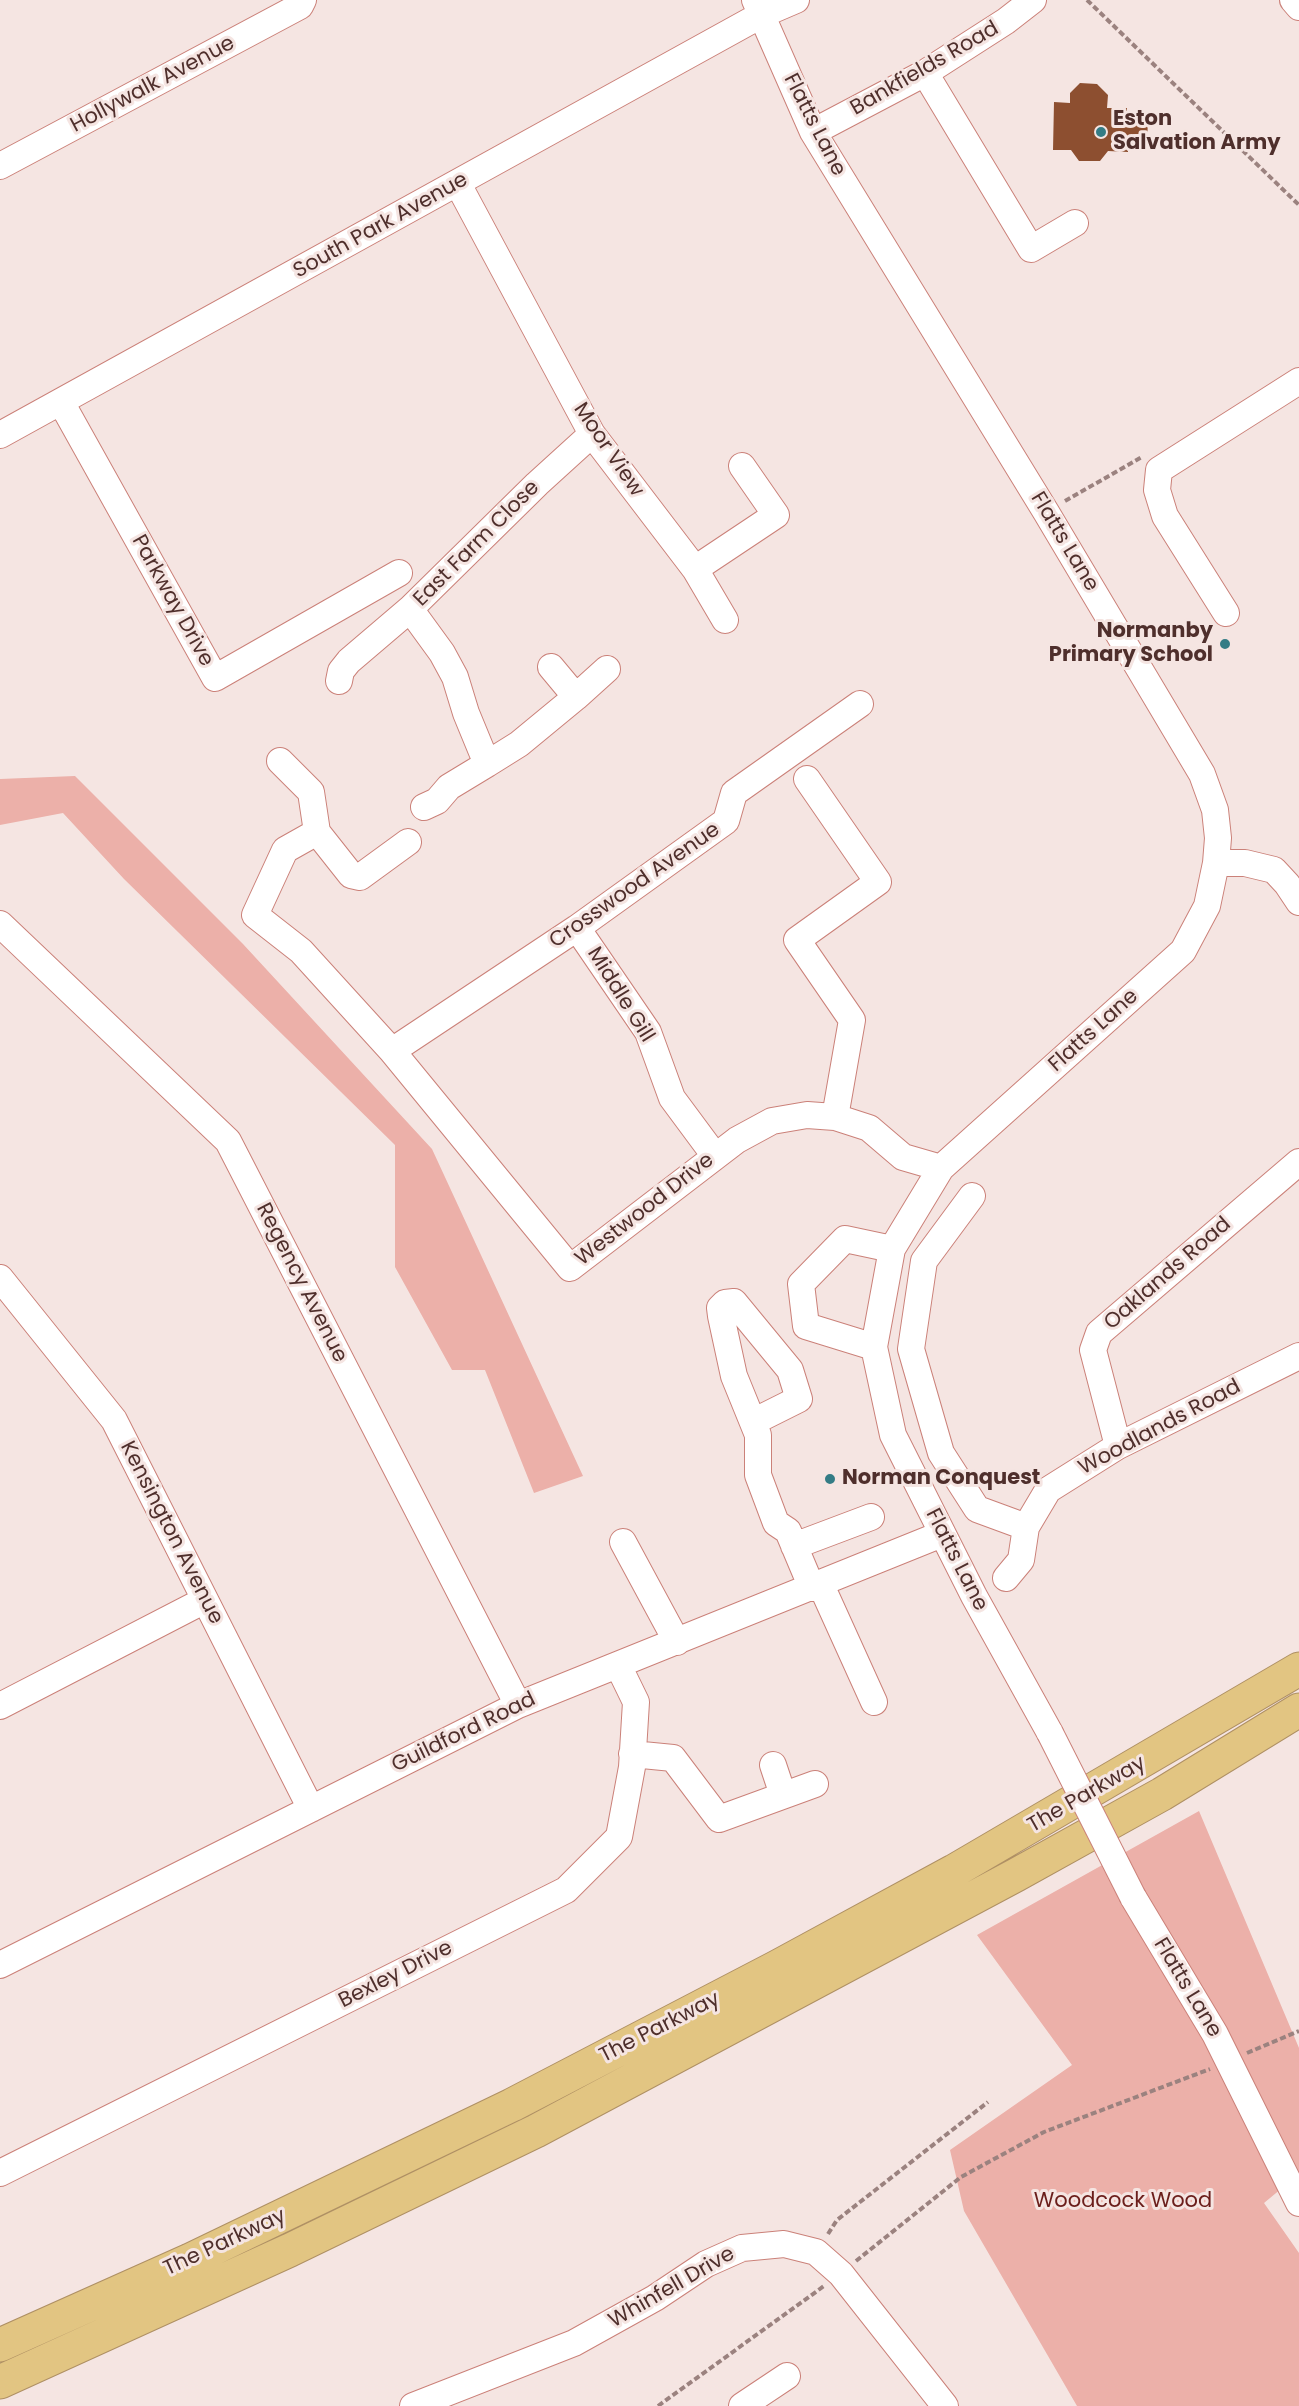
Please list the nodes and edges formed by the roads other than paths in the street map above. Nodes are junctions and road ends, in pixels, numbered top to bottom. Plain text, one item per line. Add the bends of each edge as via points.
1 (303, 0) edge
2 (796, 0) edge
3 (1033, 0) edge
4 (1293, 0) edge
5 (1299, 7) edge
6 (758, 8) edge
7 (925, 73) junction
8 (813, 132) junction
9 (0, 166) edge
10 (458, 184) junction
11 (1076, 223) dead end
12 (1298, 382) edge
13 (61, 402) junction
14 (592, 434) junction
15 (0, 435) edge
16 (742, 466) dead end
17 (694, 569) junction
18 (399, 573) dead end
19 (410, 609) junction
20 (1226, 613) dead end
21 (725, 620) dead end
22 (551, 667) dead end
23 (607, 669) dead end
24 (339, 681) dead end
25 (576, 698) junction
26 (860, 704) dead end
27 (280, 761) dead end
28 (487, 764) junction
29 (807, 779) dead end
30 (424, 807) dead end
31 (317, 832) junction
32 (408, 842) dead end
33 (1216, 862) junction
34 (1299, 902) edge
35 (0, 924) edge
36 (577, 928) junction
37 (392, 1051) junction
38 (835, 1117) junction
39 (715, 1156) junction
40 (1299, 1162) edge
41 (942, 1168) junction
42 (972, 1196) dead end
43 (892, 1249) junction
44 (0, 1278) edge
45 (874, 1347) junction
46 (1299, 1356) edge
47 (922, 1389) junction
48 (885, 1398) junction
49 (753, 1422) dead end
50 (1118, 1446) junction
51 (871, 1517) dead end
52 (1026, 1527) junction
53 (942, 1534) junction
54 (623, 1542) dead end
55 (794, 1546) junction
56 (1006, 1578) dead end
57 (816, 1586) junction
58 (205, 1600) junction
59 (677, 1642) junction
60 (618, 1665) junction
61 (1299, 1669) edge
62 (874, 1702) dead end
63 (518, 1705) junction
64 (0, 1706) edge
65 (1299, 1710) edge
66 (632, 1754) junction
67 (773, 1765) dead end
68 (814, 1784) dead end
69 (783, 1795) junction
70 (311, 1809) junction
71 (0, 1965) edge
72 (0, 2173) edge
73 (1299, 2203) edge
74 (0, 2345) edge
75 (787, 2376) dead end
76 (0, 2382) edge
77 (413, 2406) edge
78 (742, 2406) edge
79 (945, 2406) edge

1 - 9 street, Hollywalk Avenue via 300,6
2 - 6 street, South Park Avenue
3 - 7 street, Bankfields Road
4 - 5 street
6 - 8 street, Flatts Lane
6 - 10 street, South Park Avenue
7 - 8 street, Bankfields Road
7 - 11 street via 1030,249
8 - 33 street, Flatts Lane via 1202,774 1215,810
10 - 13 street, South Park Avenue
10 - 14 street, Moor View
12 - 20 street via 1159,470 1159,502
13 - 15 street, South Park Avenue
13 - 18 street, Parkway Drive via 214,678
14 - 17 street, Moor View
14 - 19 street, East Farm Close
16 - 17 street via 776,515
17 - 21 street, Moor View
19 - 24 street via 349,661
19 - 28 street, East Farm Close via 455,677
22 - 25 street
23 - 25 street
25 - 28 street
26 - 36 street, Crosswood Avenue via 734,794 726,821
27 - 31 street via 311,792
28 - 30 street
29 - 38 street via 878,882 797,940 852,1020
31 - 32 street via 356,877
31 - 37 street via 285,850 255,915 301,951
33 - 34 street via 1245,862 1274,870
33 - 41 street, Flatts Lane via 1207,906 1183,951
35 - 63 street, Regency Avenue via 228,1141
36 - 37 street, Crosswood Avenue
36 - 39 street, Middle Gill via 648,1032 672,1098
37 - 39 street, Westwood Drive via 570,1268
38 - 39 street, Westwood Drive via 807,1115 772,1121
38 - 41 street, Westwood Drive via 869,1128 903,1156
40 - 50 street, Oaklands Road via 1099,1333 1094,1350
41 - 43 street, Flatts Lane
42 - 47 street via 924,1261 911,1348
43 - 45 street, Flatts Lane
43 - 45 street via 845,1239 801,1284 806,1326
44 - 58 street, Kensington Avenue via 114,1420
45 - 48 street, Flatts Lane
46 - 50 street, Woodlands Road
47 - 48 street
47 - 52 street via 941,1454 977,1509
48 - 53 street, Flatts Lane via 893,1435
49 - 55 street via 759,1445 758,1476 776,1522 788,1531
50 - 52 street, Woodlands Road via 1048,1490
51 - 55 street
52 - 56 street, Woodlands Road via 1021,1560
53 - 57 street, Guildford Road
53 - 73 street, Flatts Lane, bridge via 1133,1897 1229,2061
54 - 59 street
55 - 57 street
57 - 59 street, Guildford Road
57 - 62 street
58 - 64 street
58 - 70 street, Kensington Avenue
59 - 60 street, Guildford Road
60 - 63 street, Guildford Road
60 - 66 street, Bexley Drive via 636,1702
61 - 74 highway, The Parkway via 954,1871 766,1973 512,2105 190,2260
63 - 70 street, Guildford Road
65 - 76 highway, The Parkway via 1026,1870 536,2131 290,2250
66 - 69 street via 674,1758 719,1819
66 - 72 street, Bexley Drive via 619,1837 566,1890
67 - 69 street
68 - 69 street
70 - 71 street, Guildford Road
75 - 78 street
77 - 79 street, Whinfell Drive via 574,2343 706,2264 742,2248 784,2244 816,2252 841,2274

